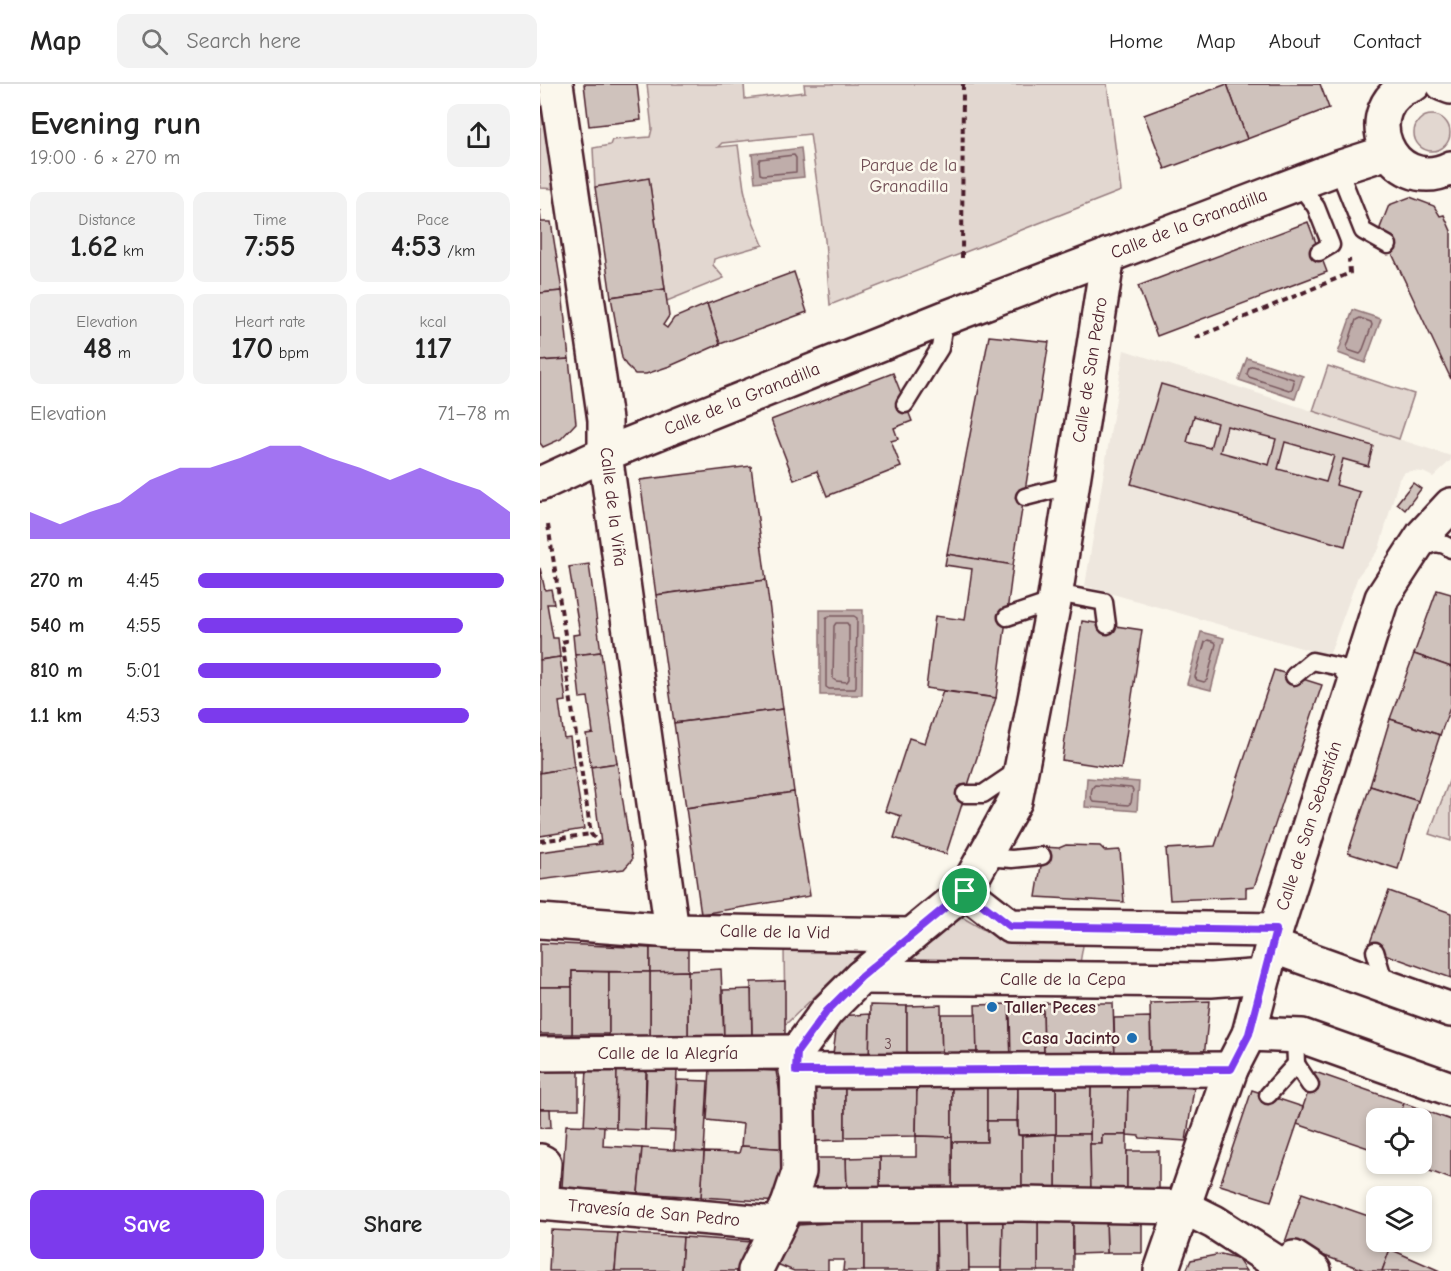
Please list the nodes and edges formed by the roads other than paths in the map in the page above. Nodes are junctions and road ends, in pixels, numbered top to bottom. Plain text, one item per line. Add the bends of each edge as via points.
1 (556, 84) edge
2 (1443, 84) edge
3 (1409, 85) edge
4 (1451, 87) edge
5 (1388, 152) junction
6 (1338, 168) junction
7 (1451, 168) edge
8 (1298, 183) junction
9 (1388, 245) dead end
10 (1319, 252) dead end
11 (1108, 255) junction
12 (945, 318) junction
13 (905, 404) dead end
14 (605, 454) junction
15 (540, 484) edge
16 (1072, 485) junction
17 (1024, 497) dead end
18 (1451, 505) edge
19 (1451, 549) edge
20 (1407, 559) junction
21 (1055, 597) junction
22 (1007, 617) dead end
23 (1107, 625) dead end
24 (1294, 676) dead end
25 (1354, 687) junction
26 (1021, 769) junction
27 (965, 794) dead end
28 (1042, 856) dead end
29 (984, 857) junction
30 (965, 891) junction
31 (540, 921) edge
32 (636, 935) junction
33 (911, 935) junction
34 (1271, 951) junction
35 (1375, 951) dead end
36 (861, 977) junction
37 (1386, 987) junction
38 (1451, 1010) edge
39 (1249, 1034) junction
40 (1295, 1050) junction
41 (540, 1053) edge
42 (796, 1061) junction
43 (1231, 1069) junction
44 (1310, 1085) dead end
45 (1451, 1089) edge
46 (1268, 1095) dead end
47 (540, 1161) edge
48 (1184, 1207) junction
49 (782, 1215) junction
50 (1297, 1264) edge
51 (755, 1271) edge
52 (1161, 1271) edge

1 - 14 street, Calle de la Viña via 605,420
2 - 4 street
3 - 5 street via 1386,108 1382,123
5 - 6 street, Calle de la Granadilla
5 - 7 street via 1411,171 1442,173
6 - 8 street, Calle de la Granadilla
6 - 9 lane via 1363,231
8 - 10 lane via 1316,207 1332,245
8 - 11 street, Calle de la Granadilla
11 - 12 street, Calle de la Granadilla
11 - 16 street, Calle de San Pedro
12 - 13 lane via 940,348
12 - 14 street, Calle de la Granadilla
14 - 15 street, Calle de la Granadilla
14 - 32 street, Calle de la Viña
16 - 17 lane
16 - 21 street, Calle de San Pedro
18 - 20 street, Calle de San Sebastián
19 - 20 lane, Calle de San Sebastián via 1441,543 1432,544
20 - 25 street, Calle de San Sebastián via 1382,598
21 - 22 lane
21 - 23 lane via 1104,602
21 - 26 street, Calle de San Pedro
24 - 25 lane via 1312,661 1340,667
25 - 34 street, Calle de San Sebastián
26 - 27 lane via 984,794
26 - 29 street, Calle de San Pedro via 1014,801
28 - 29 lane
29 - 30 street, Calle de San Pedro
30 - 33 street, Calle de San Pedro
30 - 34 street via 1010,926
31 - 32 street, Calle de la Vid
32 - 33 street, Calle de la Vid
33 - 36 street, Calle de San Pedro
34 - 36 street, Calle de la Cepa via 1211,980
34 - 37 street
34 - 39 street, Calle de San Sebastián
35 - 37 lane
36 - 42 street, Calle de San Pedro via 827,1011
37 - 38 street
39 - 40 street
39 - 43 street, Calle de San Sebastián
40 - 44 lane
40 - 45 street via 1302,1036
40 - 46 lane
41 - 42 street, Calle de la Alegría
42 - 43 street, Calle de la Alegría via 923,1078 1084,1064
42 - 49 street via 805,1161
43 - 48 street, Calle de San Sebastián
47 - 49 street, Travesía de San Pedro via 544,1163 541,1203
48 - 49 street via 1015,1198 953,1212
48 - 50 street
48 - 52 street, Calle de San Sebastián
49 - 51 street

